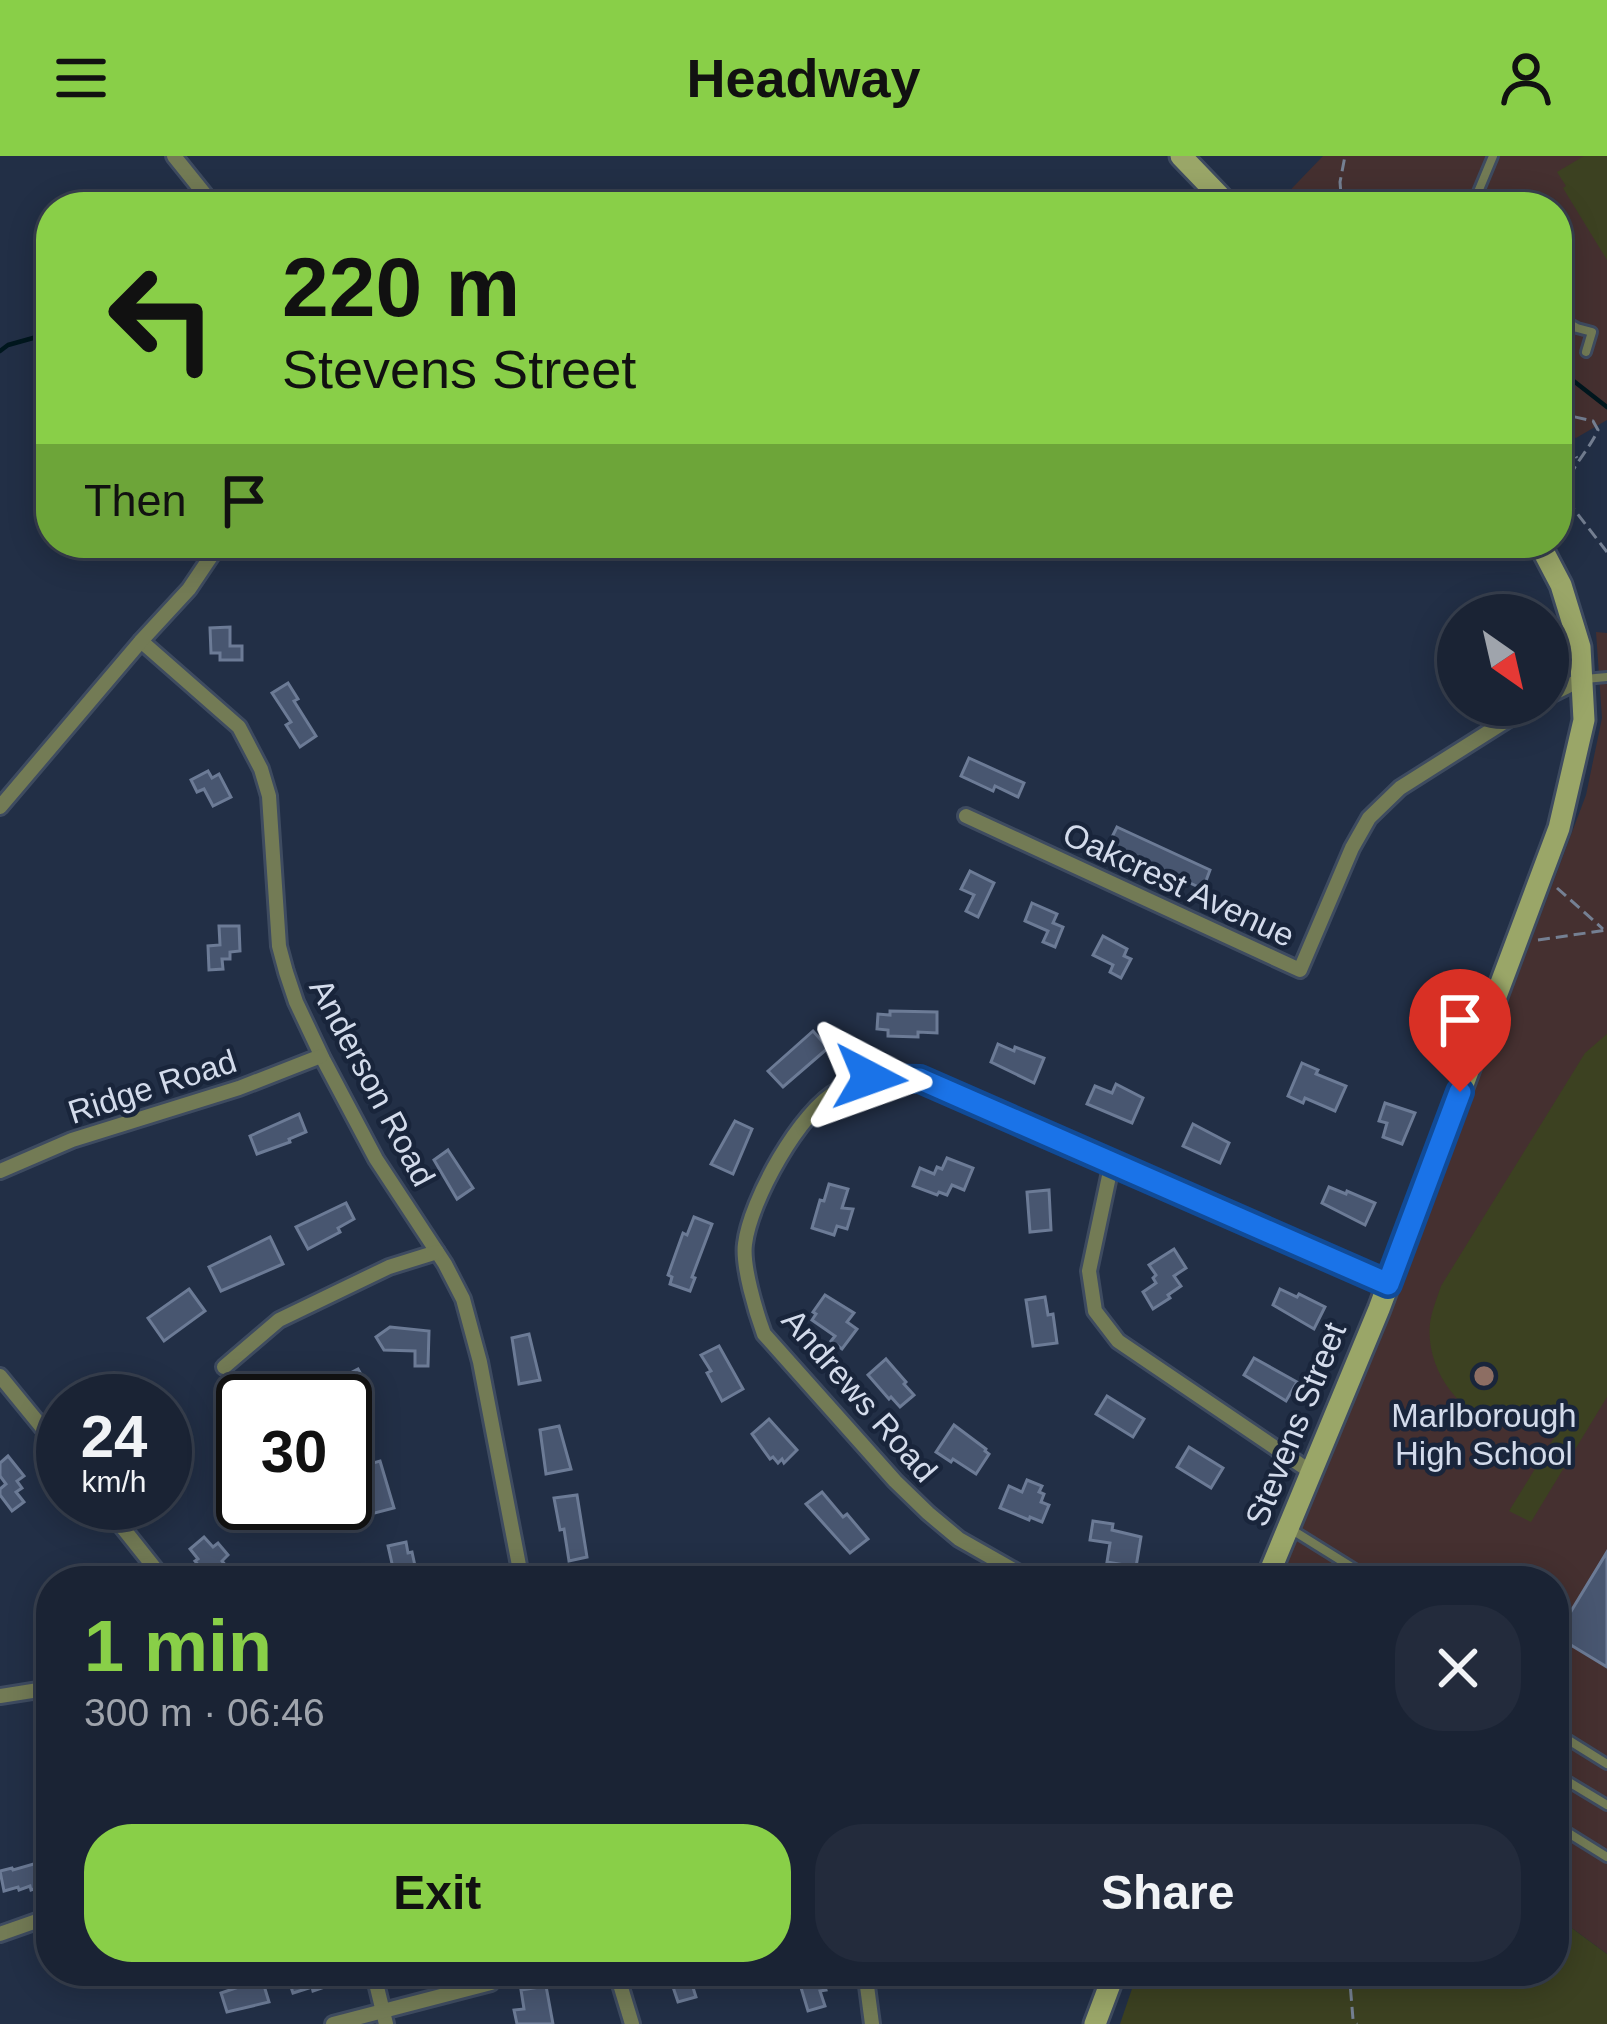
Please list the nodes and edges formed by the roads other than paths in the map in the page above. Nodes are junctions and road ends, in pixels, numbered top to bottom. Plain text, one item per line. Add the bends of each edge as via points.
1 (174, 156) edge
2 (1181, 156) edge
3 (1493, 156) edge
4 (202, 192) edge
5 (1216, 192) edge
6 (1478, 192) edge
7 (1572, 325) edge
8 (1586, 352) dead end
9 (210, 558) edge
10 (1547, 558) edge
11 (141, 641) junction
12 (1607, 677) edge
13 (1582, 679) junction
14 (1569, 686) edge
15 (1498, 726) edge
16 (0, 807) edge
17 (966, 816) dead end
18 (322, 1055) junction
19 (1112, 1162) junction
20 (0, 1172) edge
21 (437, 1252) junction
22 (1388, 1284) junction
23 (224, 1367) dead end
24 (0, 1376) edge
25 (36, 1420) edge
26 (1311, 1472) junction
27 (1288, 1528) junction
28 (125, 1530) edge
29 (154, 1566) edge
30 (519, 1566) edge
31 (1006, 1566) edge
32 (1272, 1566) edge
33 (1350, 1566) edge
34 (36, 1690) edge
35 (0, 1696) edge
36 (1569, 1740) edge
37 (1607, 1764) edge
38 (1569, 1782) edge
39 (1607, 1805) edge
40 (1569, 1833) edge
41 (1607, 1857) edge
42 (36, 1921) edge
43 (0, 1934) edge
44 (377, 1986) edge
45 (478, 1986) edge
46 (621, 1986) edge
47 (867, 1986) edge
48 (1109, 1986) edge
49 (384, 2017) edge
50 (333, 2024) edge
51 (632, 2024) edge
52 (872, 2024) edge
53 (1095, 2024) edge

1 - 4 street
2 - 5 street
3 - 6 lane
7 - 8 lane via 1592,332
9 - 11 street
10 - 13 street, Stevens Street via 1572,617
11 - 16 street
11 - 18 street, Anderson Road via 239,727 252,748 268,796 279,946
12 - 13 lane
13 - 14 street
13 - 22 street, Stevens Street via 1584,720 1559,828
15 - 17 street, Oakcrest Avenue via 1400,788 1370,818 1300,970
18 - 20 street, Ridge Road
18 - 21 street, Anderson Road
19 - 22 street, Andrews Road
19 - 26 street via 1089,1271 1095,1311 1118,1340
19 - 31 street, Andrews Road via 920,1079 870,1078 835,1092 803,1122 765,1181 744,1245 764,1334 928,1513
21 - 23 street via 279,1321
21 - 30 street, Anderson Road via 463,1299 480,1362
22 - 26 street, Stevens Street
24 - 25 street
26 - 27 street, Stevens Street
27 - 32 street, Stevens Street
27 - 33 lane
28 - 29 street
34 - 35 street
36 - 37 lane
38 - 39 lane
40 - 41 lane
42 - 43 street
44 - 49 street
45 - 49 street
46 - 51 street
47 - 52 street
48 - 53 street
49 - 50 street

